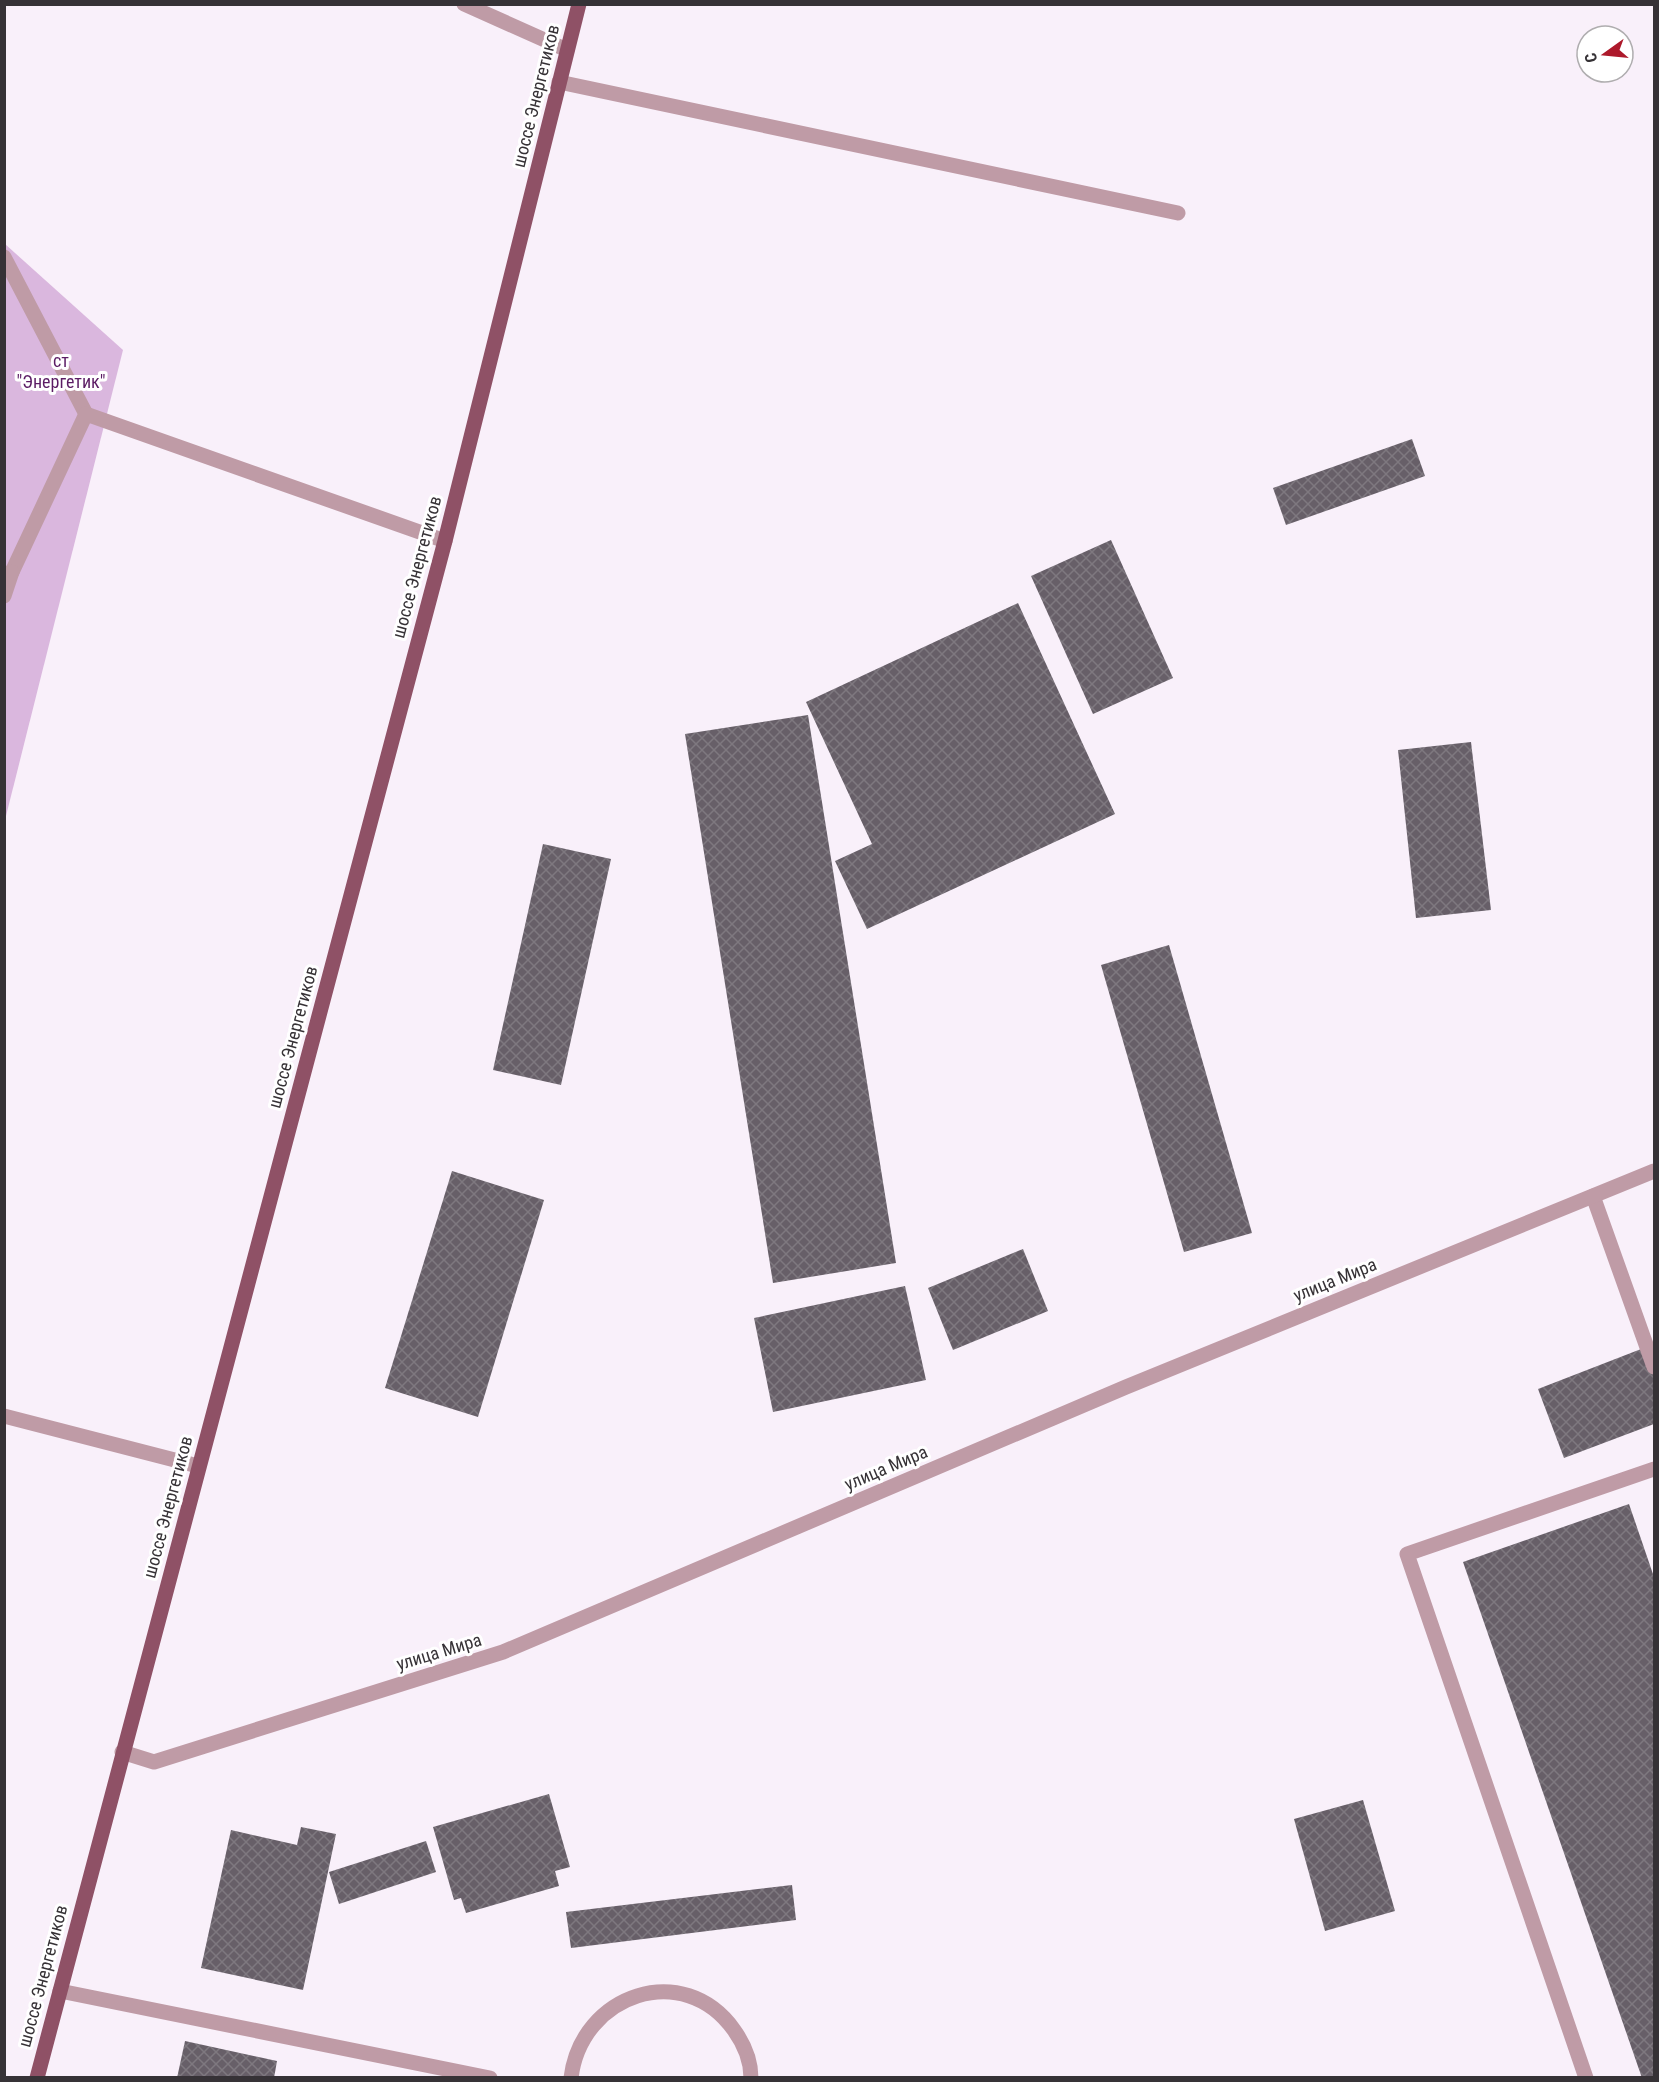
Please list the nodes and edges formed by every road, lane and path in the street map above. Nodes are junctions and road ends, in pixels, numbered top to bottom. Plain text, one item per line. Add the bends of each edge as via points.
1 (464, 4) edge
2 (579, 4) edge
3 (567, 50) junction
4 (559, 82) junction
5 (1178, 213) dead end
6 (4, 257) edge
7 (86, 414) junction
8 (445, 541) junction
9 (8, 573) edge
10 (4, 596) edge
11 (1654, 1171) edge
12 (1593, 1196) junction
13 (1654, 1367) edge
14 (4, 1416) edge
15 (198, 1467) junction
16 (1654, 1469) edge
17 (122, 1752) junction
18 (60, 1991) junction
19 (37, 2078) edge
20 (490, 2078) edge
21 (571, 2078) edge
22 (751, 2078) edge
23 (1586, 2078) edge

1 - 3 street
2 - 3 main road, шоссе Энергетиков
3 - 4 main road, шоссе Энергетиков
4 - 5 street
4 - 8 main road, шоссе Энергетиков
6 - 7 street
7 - 8 street
7 - 9 street
8 - 15 main road, шоссе Энергетиков
9 - 10 street
11 - 12 street, улица Мира
12 - 13 street
12 - 17 street, улица Мира via 1126,1387 503,1652 154,1762
14 - 15 street
15 - 17 main road, шоссе Энергетиков
16 - 23 street via 1407,1554
17 - 18 main road, шоссе Энергетиков
18 - 19 main road, шоссе Энергетиков
18 - 20 street
21 - 22 street via 581,2042 602,2014 633,1997 668,1992 701,2002 730,2023 747,2054

